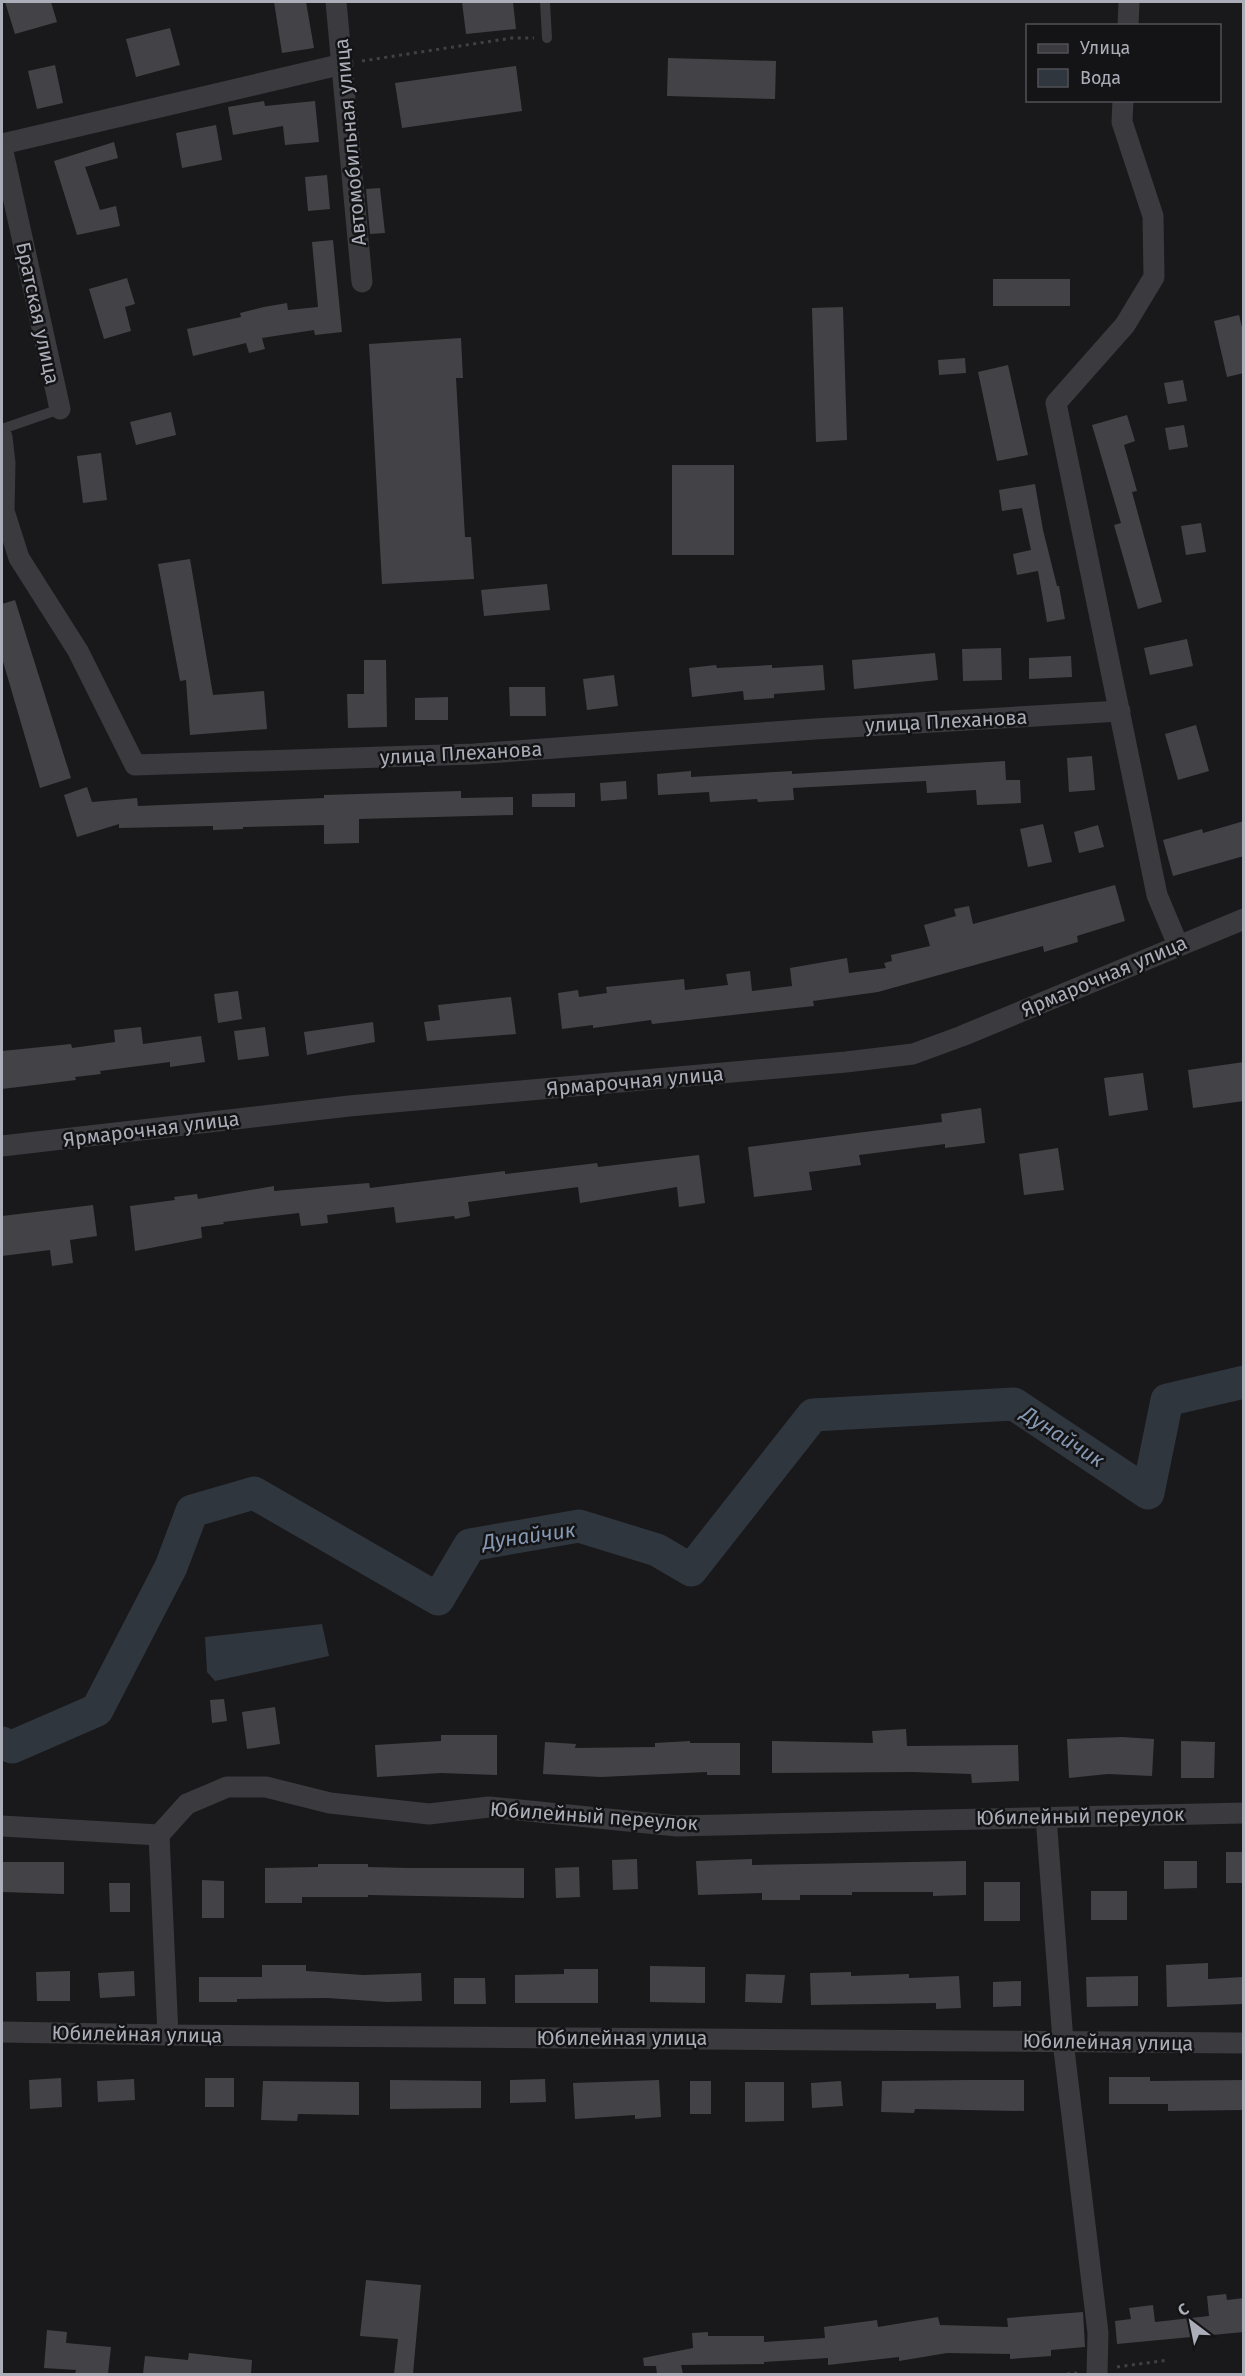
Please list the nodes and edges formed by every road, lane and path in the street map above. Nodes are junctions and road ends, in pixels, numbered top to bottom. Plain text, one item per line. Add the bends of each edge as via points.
1 (336, 2) edge
2 (545, 2) edge
3 (1129, 2) edge
4 (1128, 24) edge
5 (547, 38) joint
6 (343, 64) junction
7 (1123, 102) edge
8 (2, 145) edge
9 (362, 282) dead end
10 (60, 409) joint
11 (2, 429) edge
12 (2, 437) edge
13 (3, 464) edge
14 (1120, 711) junction
15 (1244, 919) edge
16 (1178, 945) junction
17 (2, 1146) edge
18 (1244, 1813) edge
19 (1046, 1817) junction
20 (2, 1826) edge
21 (159, 1834) junction
22 (2, 2032) edge
23 (168, 2036) junction
24 (1063, 2041) junction
25 (1244, 2043) edge
26 (1097, 2374) edge

1 - 6 street, Автомобильная улица
2 - 5 lane
3 - 4 street
5 - 6 path via 512,38
6 - 8 street
6 - 9 street, Автомобильная улица
7 - 14 street via 1122,122 1153,216 1154,277 1125,325 1056,403
8 - 10 street, Братская улица
10 - 11 lane
12 - 13 street
13 - 14 street, улица Плеханова via 4,511 19,558 78,651 135,765 474,754
14 - 16 street via 1157,895
15 - 16 street, Ярмарочная улица
16 - 17 street, Ярмарочная улица via 913,1054 349,1106
18 - 19 street, Юбилейный переулок
19 - 21 street, Юбилейный переулок via 677,1826 489,1807 429,1814 330,1803 266,1787 227,1787 187,1804
19 - 24 street
20 - 21 street
21 - 23 street
22 - 23 street, Юбилейная улица
23 - 24 street, Юбилейная улица
24 - 25 street, Юбилейная улица
24 - 26 street via 1098,2333

